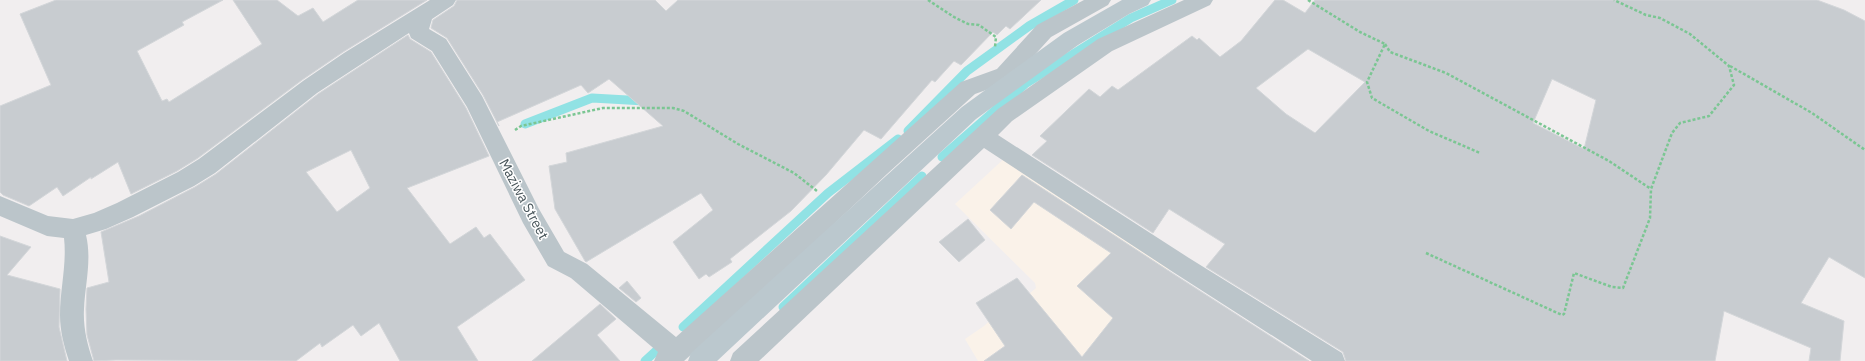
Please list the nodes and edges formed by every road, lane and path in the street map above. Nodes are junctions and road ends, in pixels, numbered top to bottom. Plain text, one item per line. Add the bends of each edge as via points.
1 (446, 0) edge
2 (928, 0) edge
3 (1101, 0) edge
4 (1203, 0) edge
5 (1308, 0) edge
6 (1614, 0) edge
7 (1123, 3) edge
8 (423, 15) junction
9 (1385, 44) junction
10 (1729, 66) junction
11 (1004, 75) junction
12 (983, 136) junction
13 (494, 142) junction
14 (1865, 150) edge
15 (1480, 153) dead end
16 (1651, 189) junction
17 (0, 206) edge
18 (838, 207) junction
19 (73, 229) junction
20 (1426, 253) dead end
21 (671, 357) edge
22 (81, 361) edge
23 (700, 361) edge
24 (742, 361) edge
25 (1333, 361) edge

1 - 8 street
2 - 11 path via 954,17 968,24 978,25 996,37 994,54
3 - 11 street via 1044,31
4 - 12 street via 1105,45 1005,115
5 - 9 path
6 - 10 path via 1646,15 1660,18 1690,34
7 - 23 main road via 969,113
8 - 13 street, Maziwa Street via 418,32 439,45 475,102
8 - 19 street via 351,58 237,145 186,179 104,219
9 - 15 path via 1366,82 1372,98 1429,132
9 - 16 path via 1390,52 1446,74 1499,101 1609,161
10 - 14 path via 1806,110
10 - 16 path via 1734,85 1709,116 1680,123 1672,134
11 - 18 street via 968,88
12 - 24 street
12 - 25 street
13 - 18 path via 521,126 603,108 673,108 684,111 738,144 794,173
13 - 21 street, Maziwa Street via 556,259 579,271
16 - 20 path via 1650,218 1623,288 1612,287 1574,273 1564,314 1558,314
17 - 19 street via 48,226
18 - 21 street
19 - 22 street via 77,250 72,311 74,335

